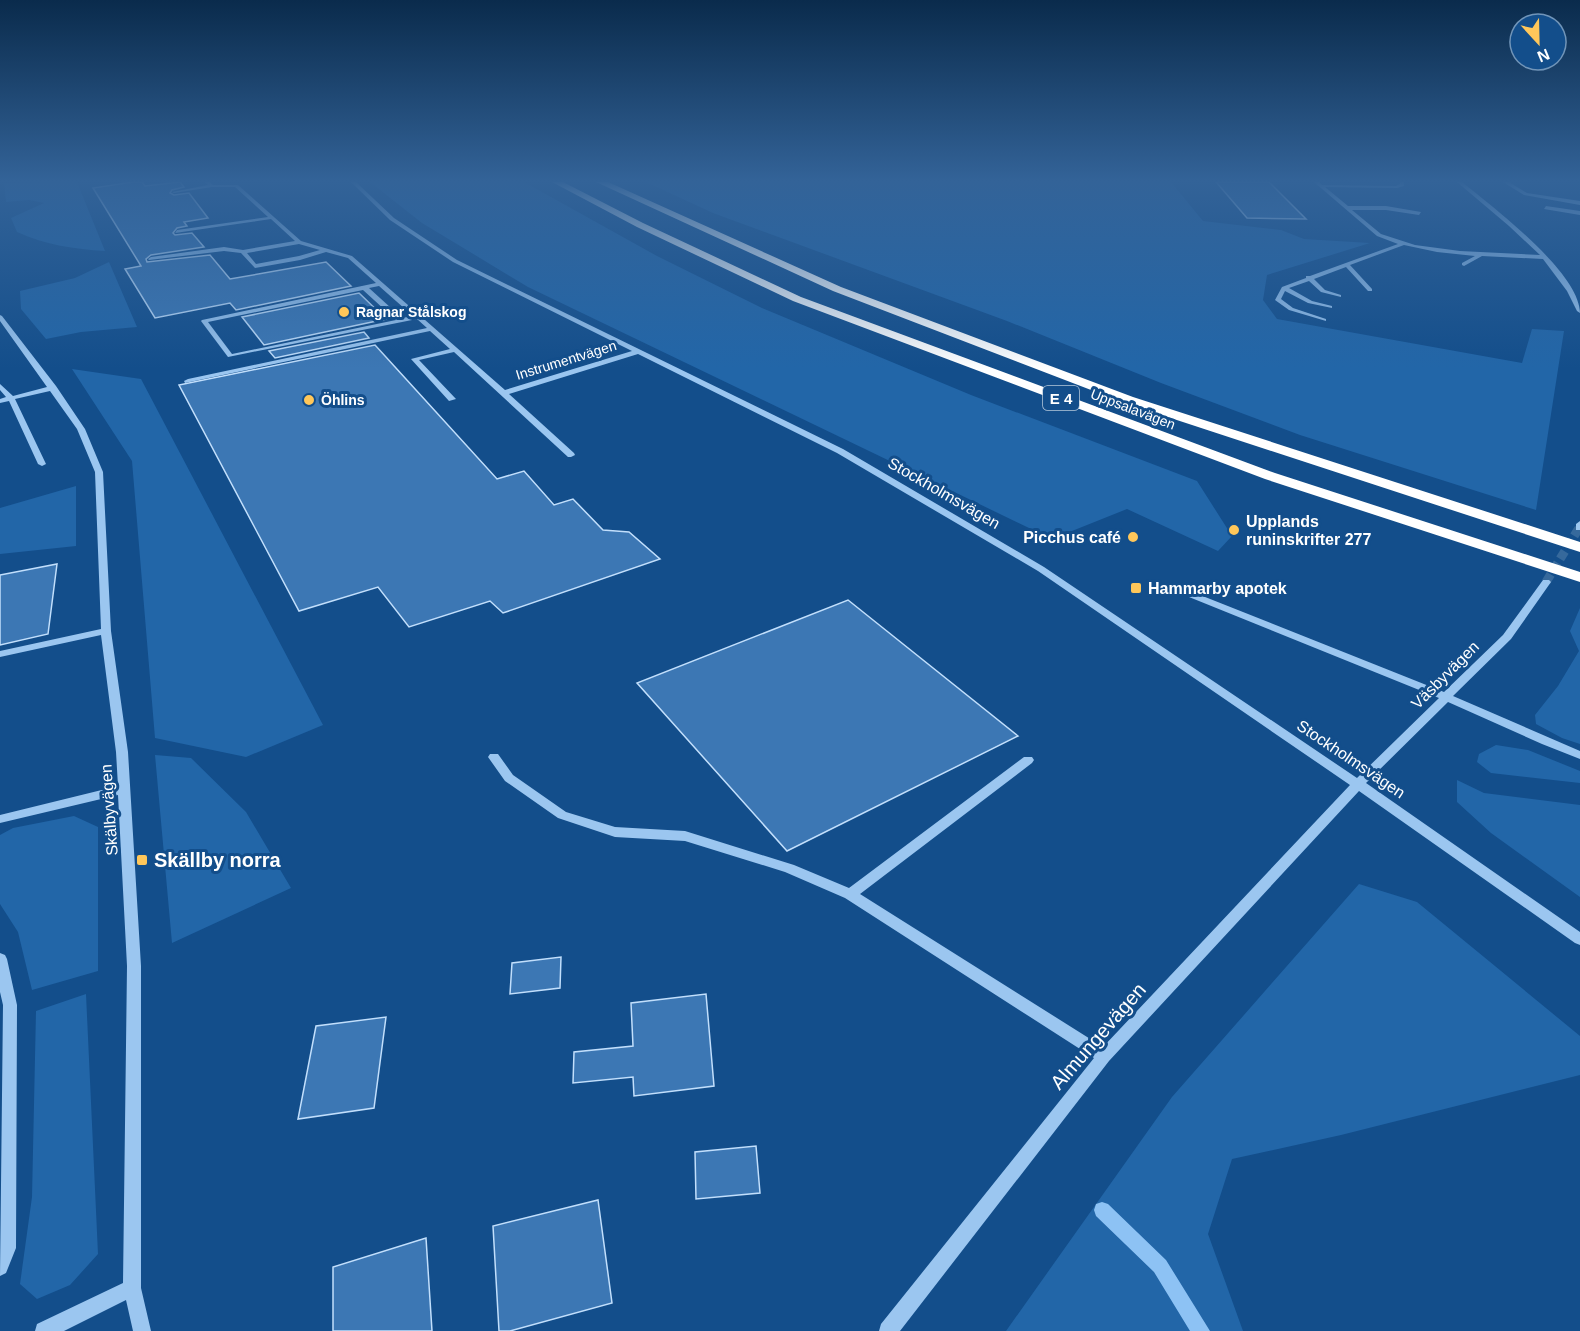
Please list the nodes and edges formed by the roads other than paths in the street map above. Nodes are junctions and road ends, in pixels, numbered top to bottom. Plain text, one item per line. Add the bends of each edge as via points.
1 (287, 244) edge
2 (306, 244) edge
3 (430, 244) edge
4 (680, 244) edge
5 (738, 244) edge
6 (1402, 244) edge
7 (1403, 244) edge
8 (1535, 244) edge
9 (326, 250) junction
10 (243, 252) junction
11 (1484, 253) junction
12 (1545, 257) junction
13 (151, 259) dead end
14 (1346, 264) junction
15 (1464, 264) dead end
16 (1308, 277) junction
17 (381, 284) junction
18 (365, 288) junction
19 (1284, 288) junction
20 (1370, 290) dead end
21 (1339, 296) dead end
22 (1330, 307) dead end
23 (1580, 311) edge
24 (0, 317) edge
25 (418, 317) junction
26 (1324, 320) dead end
27 (400, 321) junction
28 (432, 329) junction
29 (455, 350) junction
30 (636, 352) junction
31 (188, 381) dead end
32 (0, 386) edge
33 (53, 387) junction
34 (504, 393) junction
35 (11, 398) junction
36 (452, 399) dead end
37 (0, 401) edge
38 (571, 455) dead end
39 (42, 464) dead end
40 (1580, 547) edge
41 (1580, 577) edge
42 (1546, 582) tunnel mouth
43 (1192, 595) dead end
44 (106, 631) junction
45 (0, 654) edge
46 (1448, 698) junction
47 (1580, 755) edge
48 (494, 757) dead end
49 (1028, 760) dead end
50 (1358, 784) junction
51 (124, 789) junction
52 (0, 819) edge
53 (850, 894) junction
54 (1580, 939) edge
55 (0, 959) edge
56 (1104, 1056) junction
57 (0, 1267) edge
58 (132, 1288) junction
59 (44, 1331) edge
60 (142, 1331) edge
61 (888, 1331) edge

1 - 10 street
2 - 9 street, Instrumentvägen
3 - 30 street, Stockholmsvägen via 455,261
4 - 41 highway, Uppsalavägen / E 4 via 797,299 1270,476
5 - 40 highway, Uppsalavägen / E 4 via 837,289 1118,396
6 - 14 street
7 - 11 street
8 - 12 street
9 - 10 street via 255,266
9 - 17 street, Instrumentvägen via 350,256
10 - 13 street via 224,249
11 - 12 street
11 - 15 street
12 - 23 street
14 - 16 street
14 - 20 street
16 - 19 street
16 - 21 street via 1323,291
17 - 18 street
17 - 25 street, Instrumentvägen
18 - 27 street
18 - 27 street via 204,321 230,356
19 - 22 street via 1310,302
19 - 26 street via 1278,300 1291,309
24 - 33 street, Skälbyvägen
25 - 27 street
25 - 28 street, Instrumentvägen
28 - 29 street, Instrumentvägen
28 - 31 street
29 - 34 street, Instrumentvägen
29 - 36 street via 414,359
30 - 34 street, Instrumentvägen
30 - 50 street, Stockholmsvägen via 840,451 1041,569
32 - 35 street
33 - 35 street
33 - 44 street, Skälbyvägen via 81,429 99,472
34 - 38 street, Instrumentvägen
35 - 37 street
35 - 39 street
42 - 46 street, Väsbyvägen via 1507,637
43 - 46 street
44 - 45 street
44 - 51 street, Skälbyvägen
46 - 47 street
46 - 50 street, Väsbyvägen
48 - 53 street via 509,778 562,814 615,832 685,836 789,868
49 - 53 street
50 - 54 street, Stockholmsvägen
50 - 56 street, Almungevägen
51 - 52 street
51 - 58 street, Skälbyvägen via 134,966
53 - 56 street
55 - 57 street via 10,1005 7,1248
56 - 61 street, Almungevägen
58 - 59 street
58 - 60 street, Skälbyvägen

